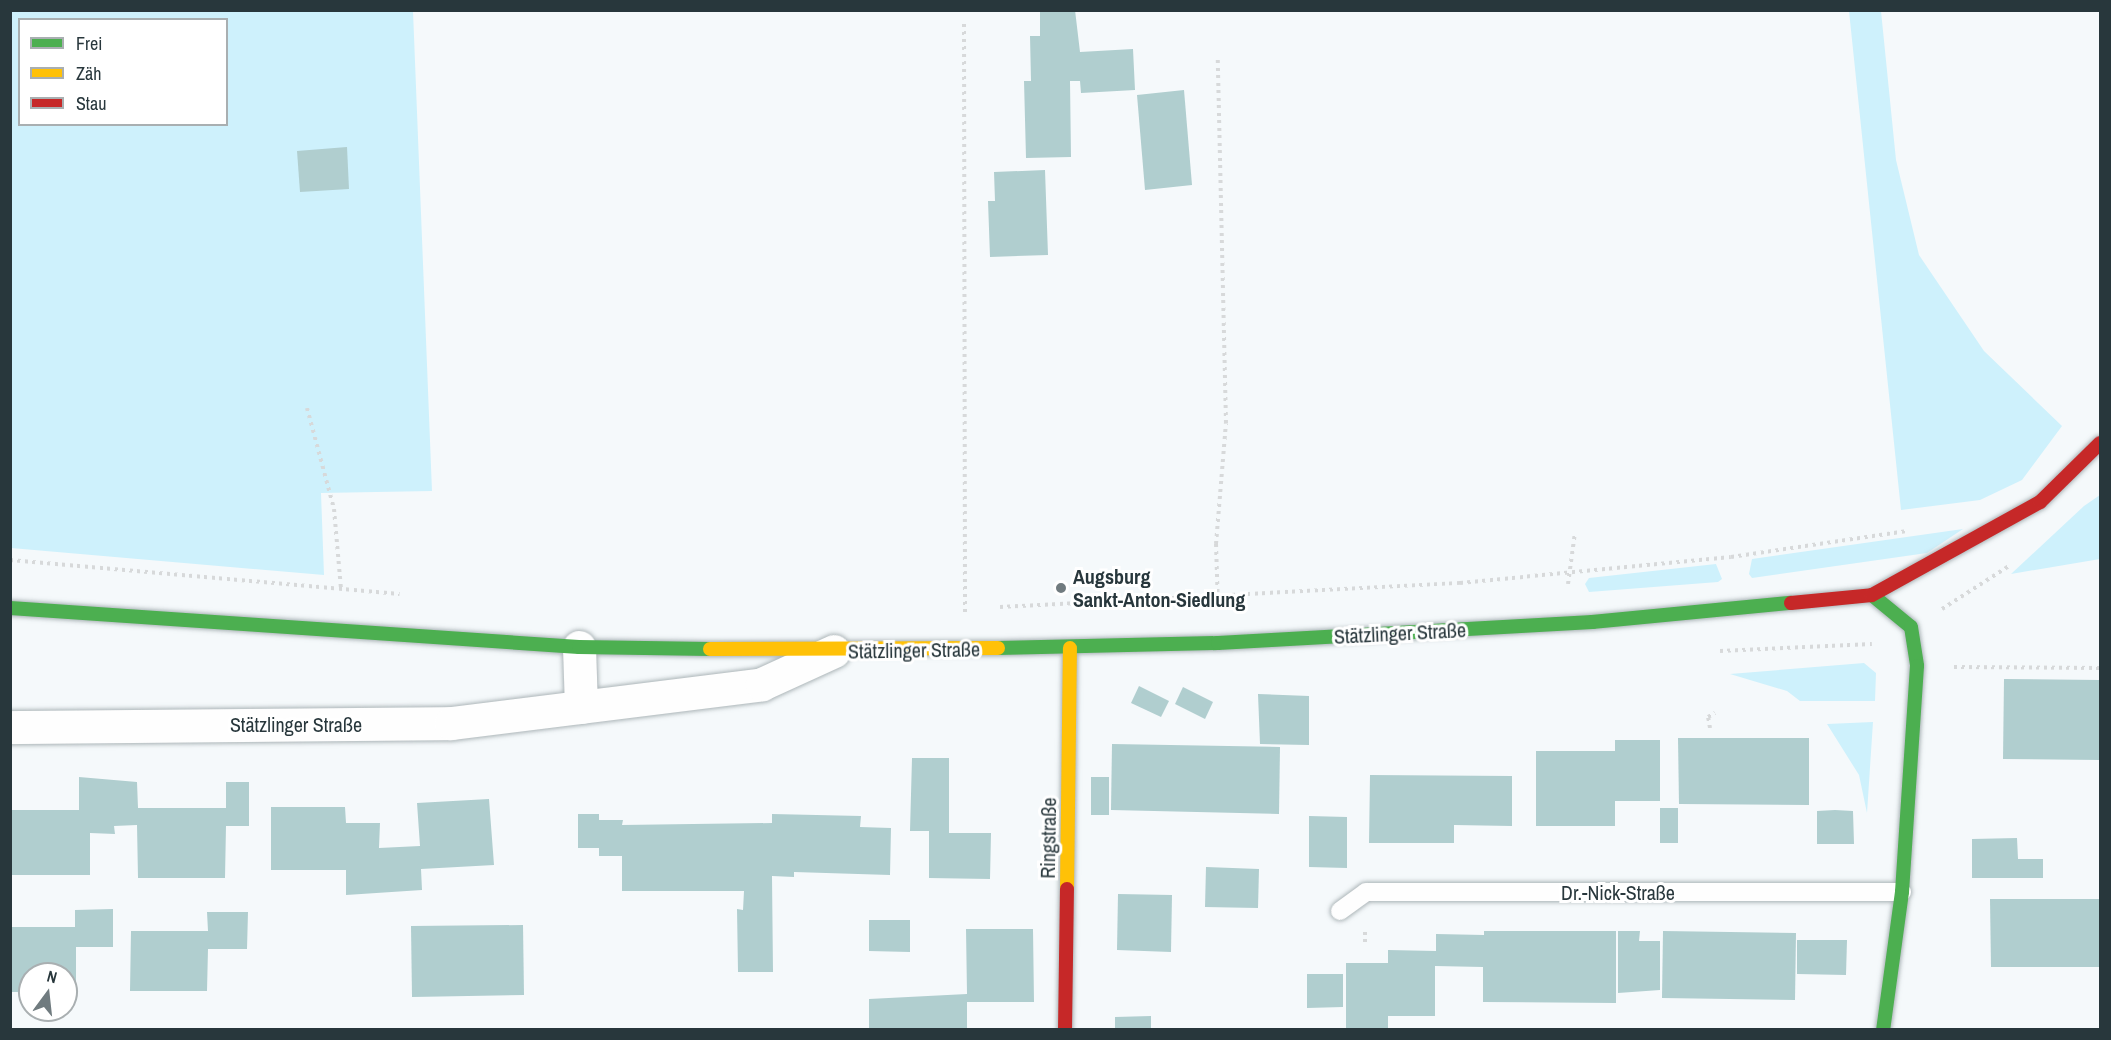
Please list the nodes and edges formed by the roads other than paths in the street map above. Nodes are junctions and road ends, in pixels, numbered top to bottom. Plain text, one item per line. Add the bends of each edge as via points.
1 (2100, 443) edge
2 (1872, 595) junction
3 (10, 608) edge
4 (579, 647) junction
5 (1070, 648) junction
6 (834, 651) junction
7 (581, 707) junction
8 (10, 727) edge
9 (1902, 892) junction
10 (1340, 911) dead end
11 (1065, 1029) edge
12 (1883, 1029) edge

1 - 2 street, Stätzlinger Straße via 2040,502
2 - 5 street, Stätzlinger Straße via 1569,623
2 - 9 street via 1911,627 1917,666
3 - 4 street, Stätzlinger Straße
4 - 6 street, Stätzlinger Straße
4 - 7 street
5 - 6 street, Stätzlinger Straße
5 - 11 street, Ringstraße
6 - 7 street, Stätzlinger Straße via 762,684
7 - 8 street, Stätzlinger Straße via 451,723
9 - 10 lane, Dr.-Nick-Straße via 1366,892
9 - 12 street

